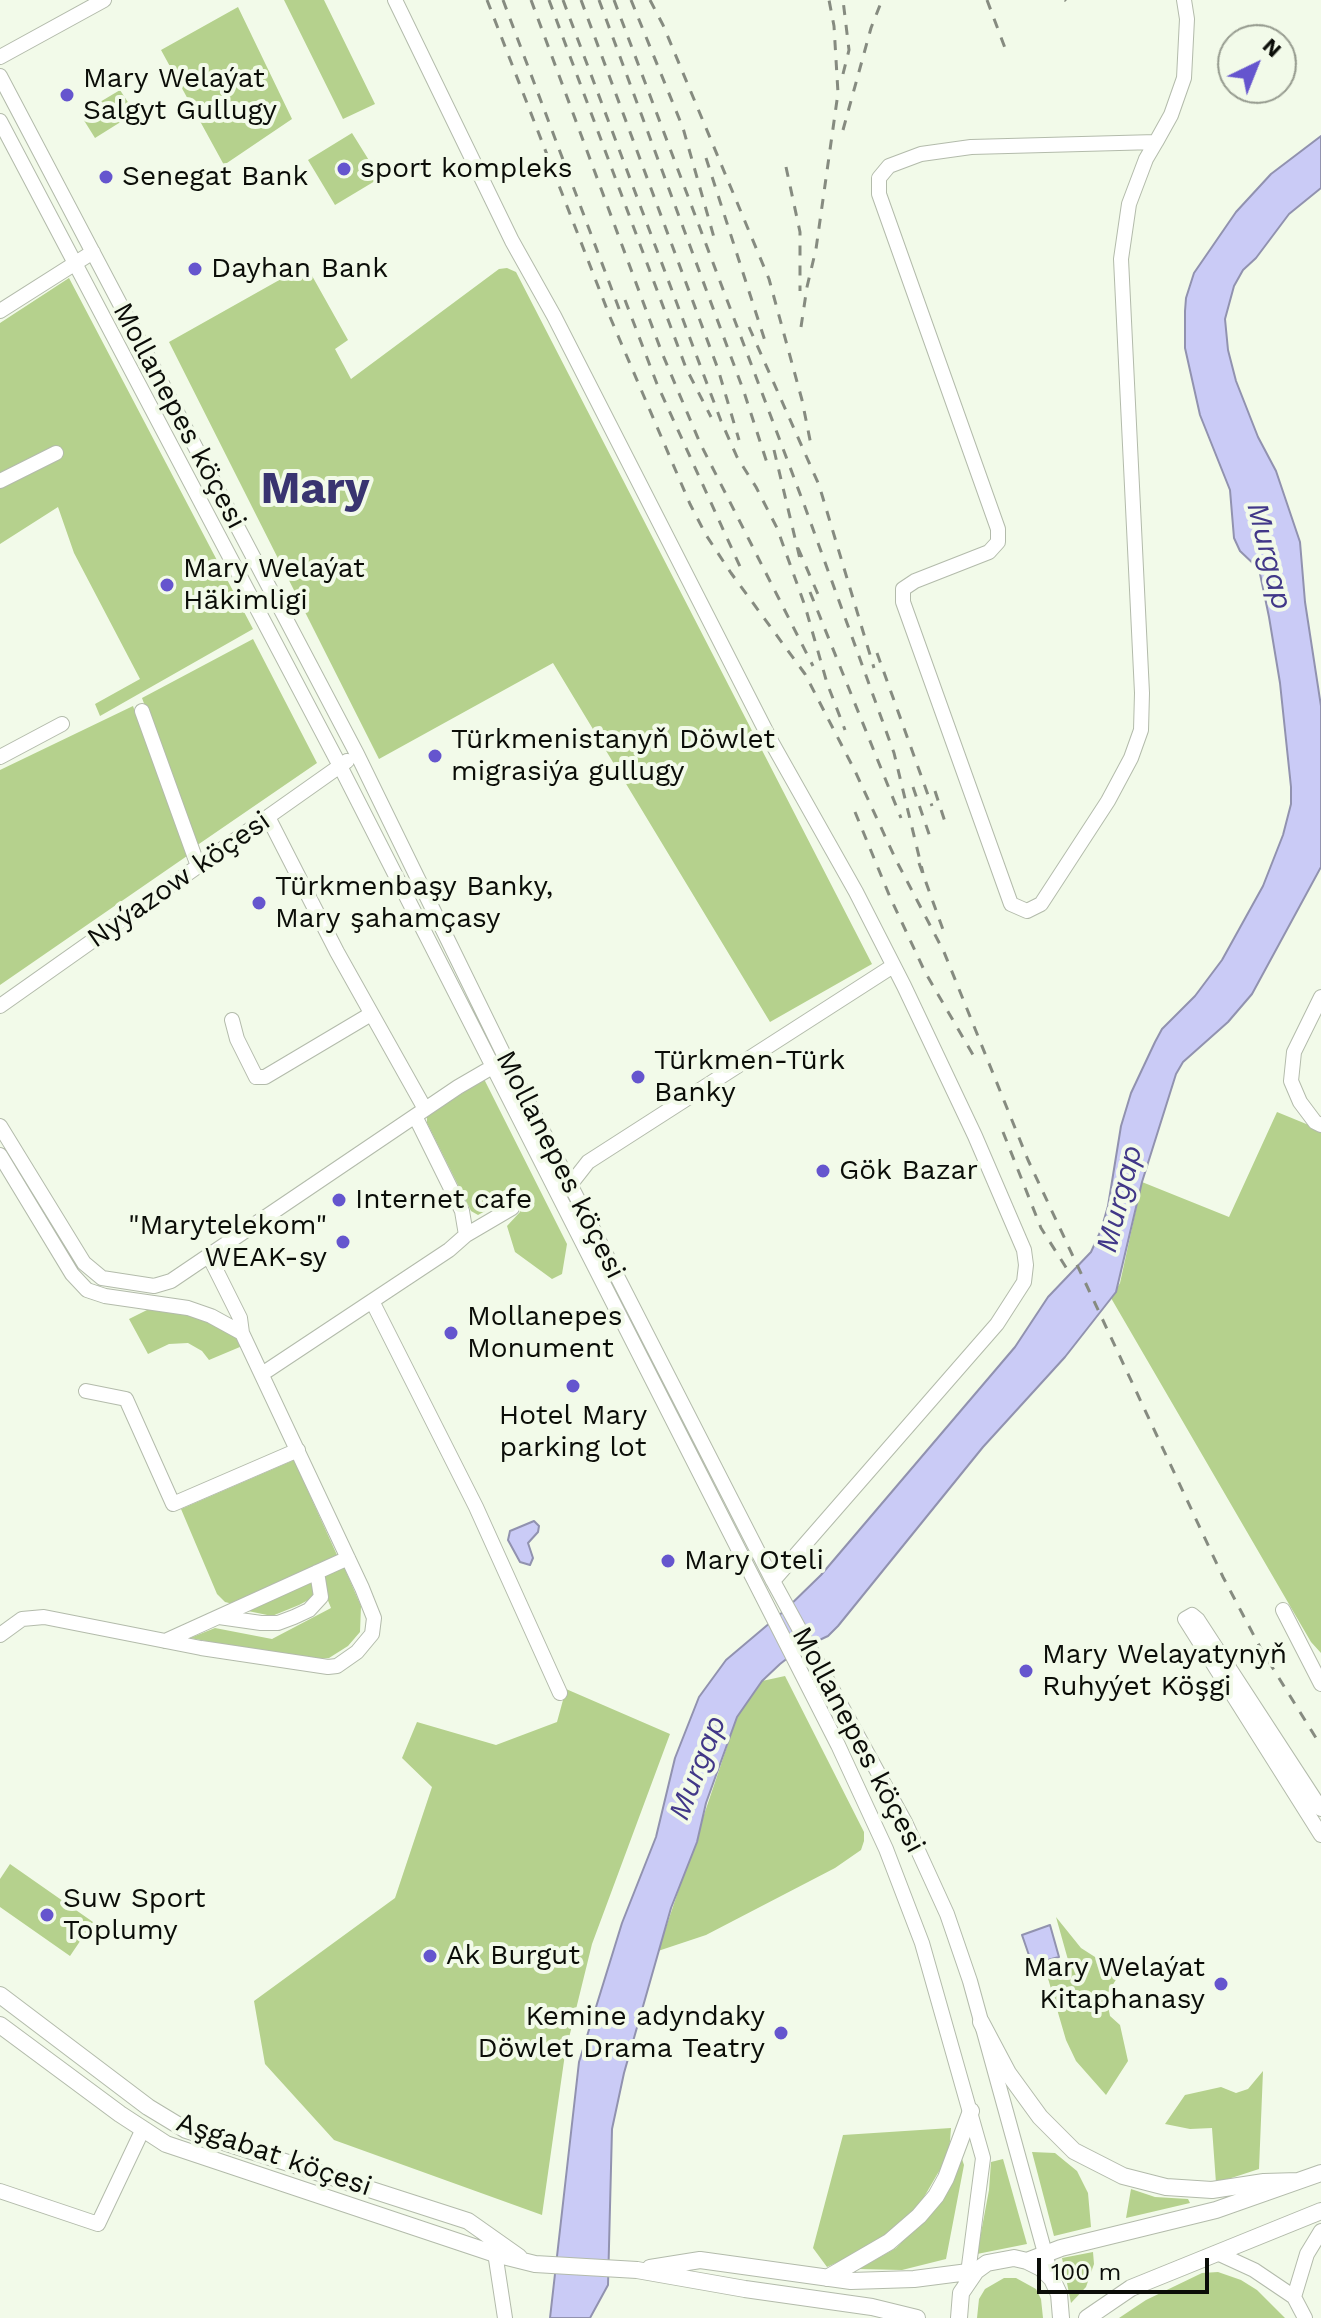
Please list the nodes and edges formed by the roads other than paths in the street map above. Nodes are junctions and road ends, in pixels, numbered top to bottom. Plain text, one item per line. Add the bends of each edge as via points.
1 (104, 0) edge
2 (395, 0) edge
3 (1184, 0) edge
4 (0, 57) edge
5 (0, 76) edge
6 (0, 121) edge
7 (1156, 142) junction
8 (93, 252) junction
9 (74, 264) junction
10 (0, 311) edge
11 (56, 453) dead end
12 (0, 481) edge
13 (142, 711) dead end
14 (62, 724) dead end
15 (357, 754) junction
16 (0, 757) edge
17 (340, 766) junction
18 (268, 817) junction
19 (198, 866) junction
20 (893, 966) junction
21 (1321, 997) edge
22 (0, 1006) edge
23 (371, 1014) junction
24 (232, 1020) dead end
25 (500, 1063) junction
26 (420, 1113) junction
27 (1321, 1125) edge
28 (0, 1126) edge
29 (0, 1155) edge
30 (570, 1185) junction
31 (512, 1208) dead end
32 (466, 1235) junction
33 (209, 1256) junction
34 (372, 1301) junction
35 (242, 1333) junction
36 (262, 1374) junction
37 (86, 1391) dead end
38 (298, 1450) junction
39 (348, 1558) junction
40 (317, 1572) junction
41 (773, 1581) junction
42 (1283, 1610) dead end
43 (218, 1617) junction
44 (0, 1635) edge
45 (165, 1641) junction
46 (1321, 1684) edge
47 (560, 1693) dead end
48 (856, 1734) junction
49 (838, 1745) junction
50 (1321, 1809) edge
51 (1321, 1835) edge
52 (0, 1995) edge
53 (981, 2022) junction
54 (0, 2025) edge
55 (971, 2111) junction
56 (143, 2129) junction
57 (1321, 2173) edge
58 (1298, 2181) junction
59 (0, 2191) edge
60 (1321, 2211) edge
61 (1321, 2231) edge
62 (494, 2246) junction
63 (1217, 2253) junction
64 (1046, 2255) junction
65 (1027, 2261) junction
66 (637, 2270) junction
67 (970, 2274) junction
68 (827, 2278) junction
69 (1052, 2279) junction
70 (1294, 2297) junction
71 (872, 2307) junction
72 (505, 2318) edge
73 (888, 2318) edge
74 (917, 2318) edge
75 (958, 2318) edge
76 (1061, 2318) edge
77 (1087, 2318) edge
78 (1305, 2318) edge

1 - 4 street
2 - 20 street via 512,241
3 - 7 street via 1184,78
5 - 8 street, Mollanepes köçesi
6 - 9 street, Mollanepes köçesi
7 - 7 street via 1129,204 1121,259 1141,730 1108,801 1041,904 1027,911 1011,904 903,602 903,589 915,581 989,552 998,542 998,529 879,194 879,178 889,166 921,154 971,147
8 - 9 street
8 - 15 street, Mollanepes köçesi
9 - 10 street
9 - 17 street, Mollanepes köçesi
11 - 12 street
13 - 19 street
14 - 16 street
15 - 17 street, Nyýazow köçesi
15 - 25 street, Mollanepes köçesi
17 - 18 street, Nyýazow köçesi
17 - 25 street, Mollanepes köçesi
18 - 19 street, Nyýazow köçesi
18 - 23 street
19 - 22 street, Nyýazow köçesi
20 - 30 street via 588,1162
20 - 41 street via 1024,1250 1024,1282 997,1324
21 - 27 street via 1294,1052 1291,1081 1300,1102
23 - 24 street via 265,1077 256,1077
23 - 26 street
25 - 26 street
25 - 30 street, Mollanepes köçesi
25 - 49 street, Mollanepes köçesi via 764,1605
26 - 32 street via 462,1211
26 - 33 street
28 - 33 street via 67,1239 102,1278 154,1286
29 - 35 street via 87,1290 188,1308
30 - 41 street, Mollanepes köçesi
31 - 32 street
32 - 34 street
33 - 35 street via 240,1318
34 - 36 street
34 - 47 street via 476,1507
35 - 36 street
36 - 38 street
37 - 38 street via 126,1399 173,1504
38 - 39 street
39 - 40 street
39 - 45 street via 372,1610 372,1634 337,1666
40 - 43 street
40 - 43 street via 321,1597 294,1617 278,1623
41 - 48 street, Mollanepes köçesi
42 - 46 street
43 - 45 street
44 - 45 street via 22,1619 44,1617
48 - 49 street
48 - 53 street, Mollanepes köçesi via 941,1902
49 - 55 street, Mollanepes köçesi via 922,1943
50 - 51 street via 1198,1620 1192,1615 1185,1619
52 - 62 main road, Aşgabat köçesi via 186,2130 468,2221
53 - 58 main road via 1040,2117 1074,2151 1123,2176 1166,2187 1212,2190
53 - 64 street, Mollanepes köçesi
54 - 56 main road, Aşgabat köçesi
55 - 67 street, Mollanepes köçesi via 983,2158
55 - 68 main road via 946,2178 928,2206 889,2242
56 - 59 street via 98,2224
56 - 62 main road, Aşgabat köçesi via 182,2151
57 - 58 main road, Aşgabat köçesi
58 - 64 main road, Aşgabat köçesi via 1216,2210
60 - 63 main road
61 - 70 street via 1307,2254
62 - 66 main road, Aşgabat köçesi via 529,2262
62 - 72 street
63 - 70 street
63 - 77 main road via 1131,2288
64 - 65 main road, Aşgabat köçesi
64 - 69 street, Mollanepes köçesi
65 - 67 main road, Aşgabat köçesi via 1000,2259
65 - 69 main road
66 - 68 main road, Aşgabat köçesi via 700,2260
66 - 71 main road, Aşgabat köçesi
67 - 68 main road, Aşgabat köçesi
67 - 75 main road
69 - 76 main road
70 - 78 street
71 - 73 main road
71 - 74 main road, Aşgabat köçesi

